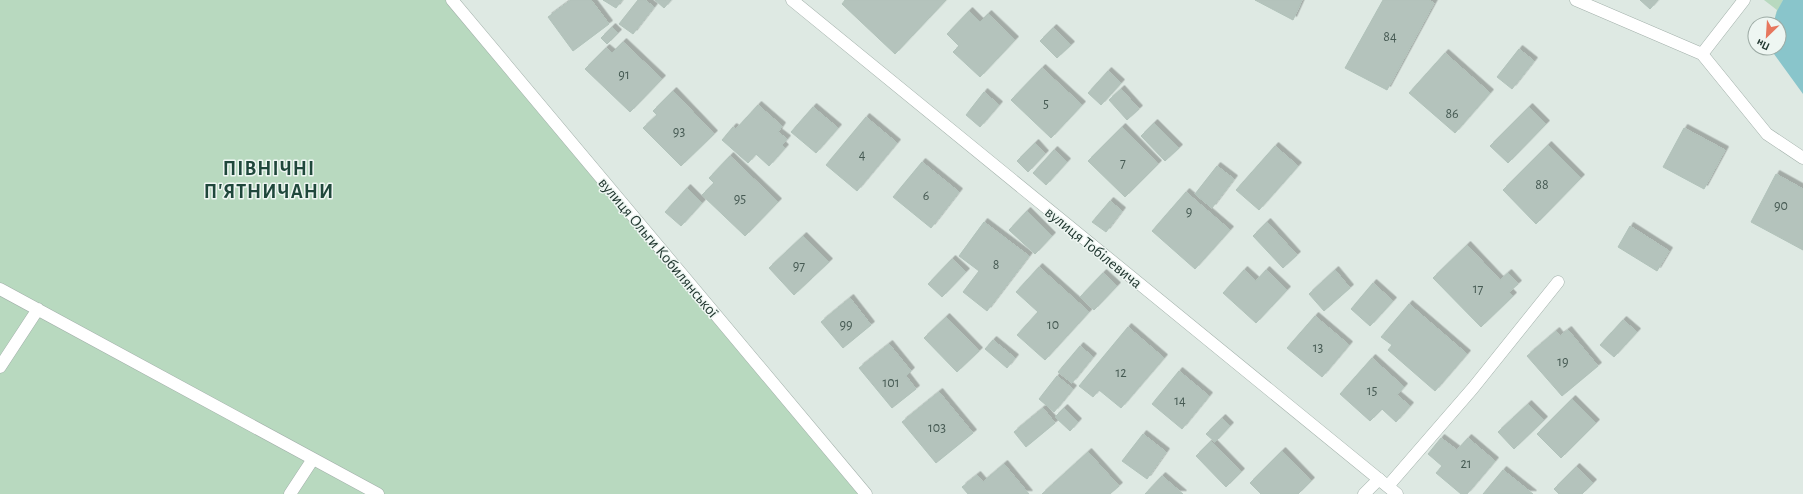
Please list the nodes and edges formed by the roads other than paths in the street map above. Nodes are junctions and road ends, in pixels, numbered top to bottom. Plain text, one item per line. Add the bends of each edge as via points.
1 (452, 0) edge
2 (792, 0) edge
3 (1576, 0) edge
4 (1744, 0) edge
5 (1702, 54) junction
6 (1803, 158) edge
7 (1558, 282) dead end
8 (0, 289) edge
9 (38, 309) junction
10 (0, 367) edge
11 (313, 459) junction
12 (1388, 486) edge
13 (290, 494) edge
14 (378, 494) edge
15 (866, 494) edge
16 (1364, 494) edge

1 - 15 street, вулиця Ольги Кобилянської
2 - 12 street, вулиця Тобілевича
3 - 5 street
4 - 5 street
5 - 6 street via 1767,134
7 - 12 street via 1473,388
8 - 9 street
9 - 10 street
9 - 11 street
11 - 13 street
11 - 14 street
12 - 16 street

